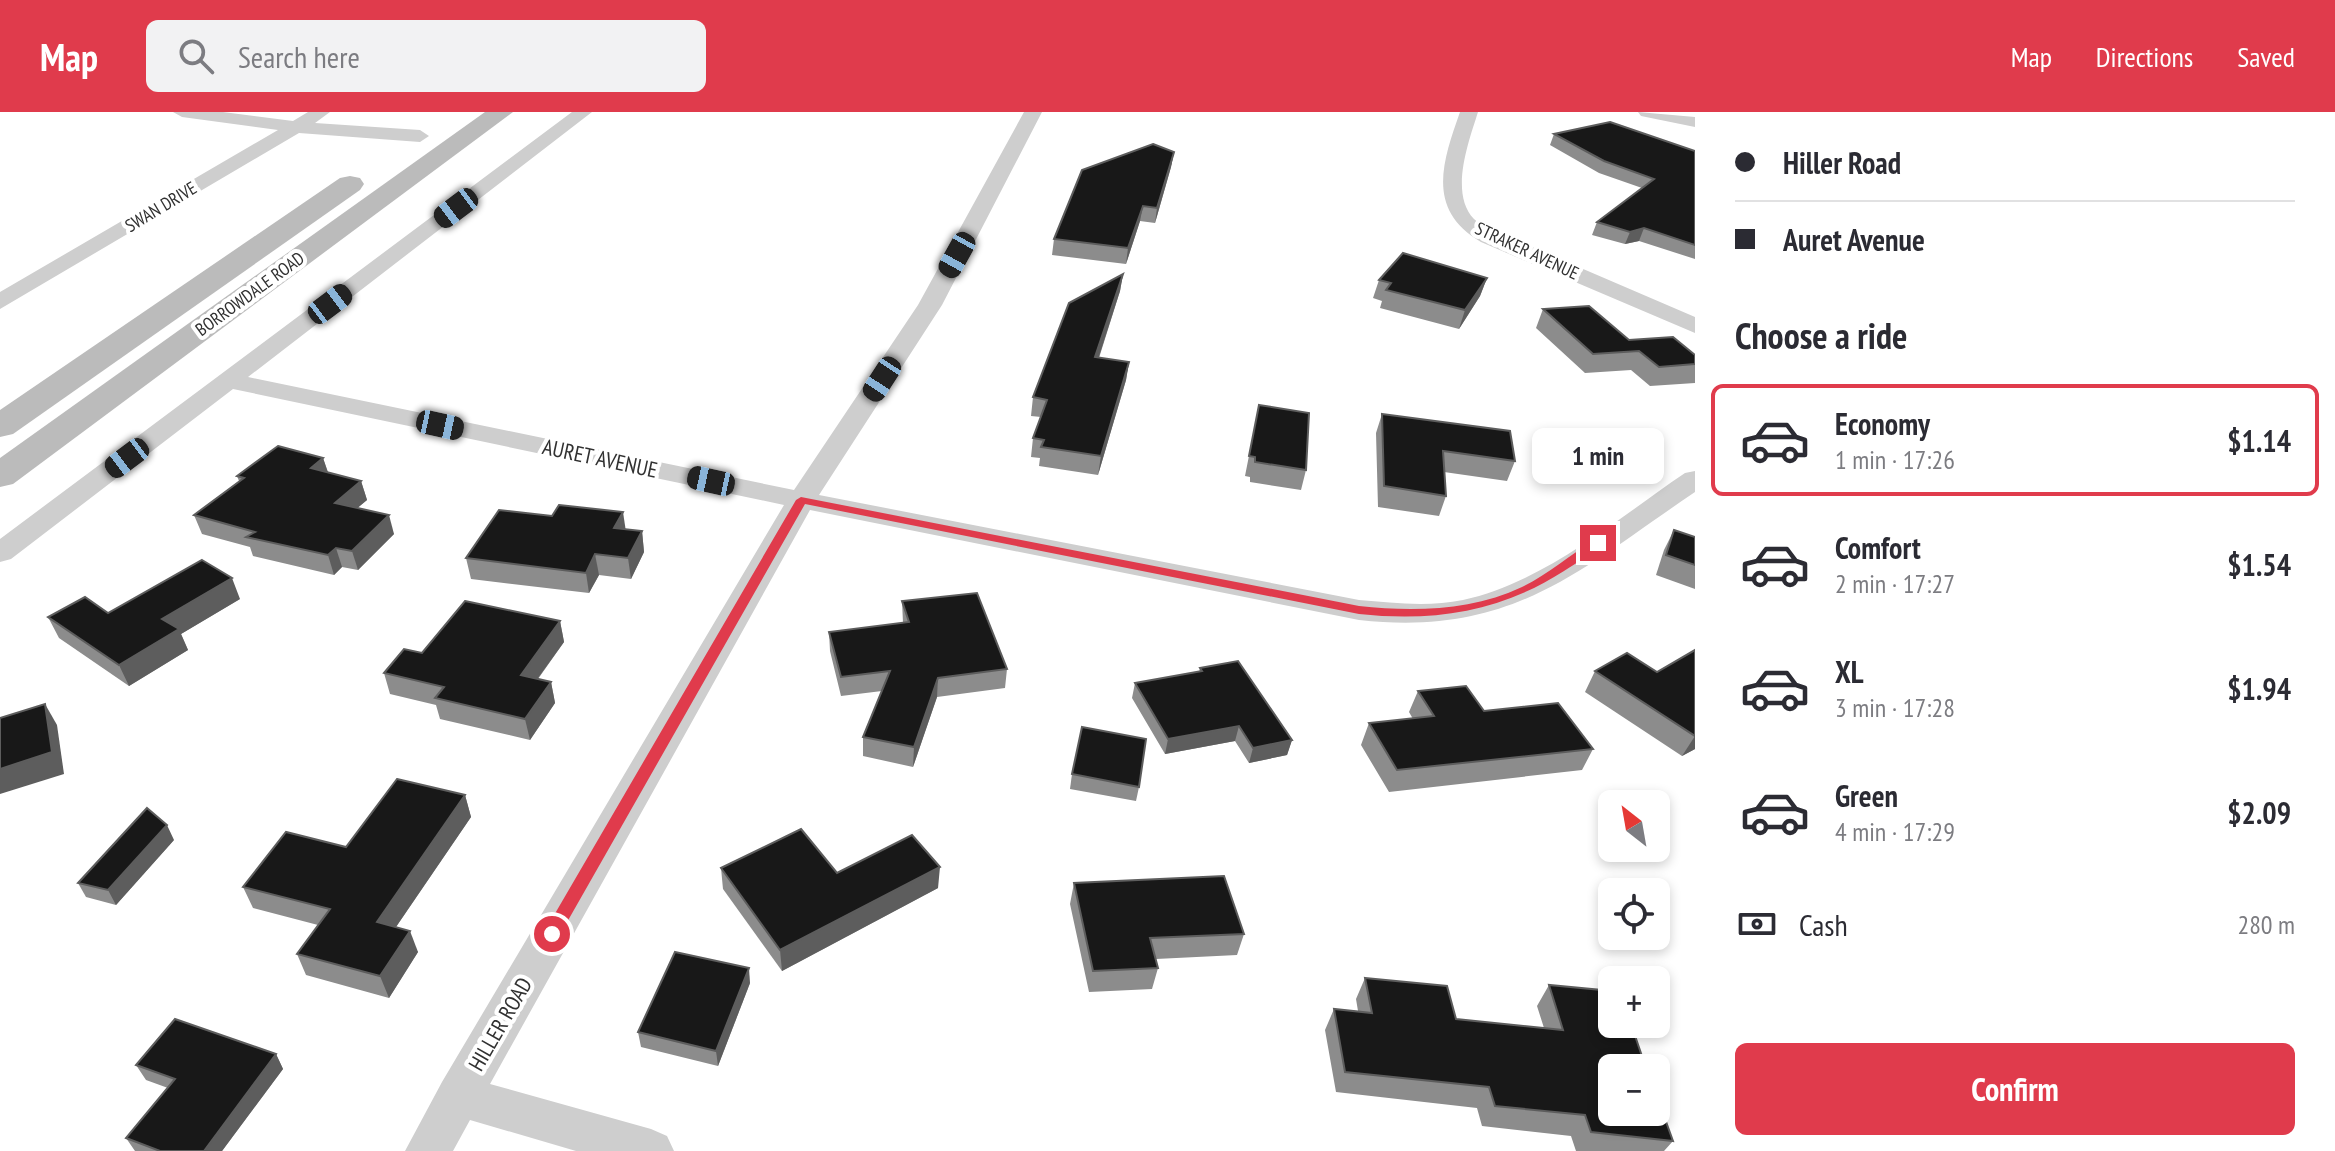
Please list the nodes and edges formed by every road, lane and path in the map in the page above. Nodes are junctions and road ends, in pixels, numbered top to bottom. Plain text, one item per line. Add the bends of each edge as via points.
1 (182, 112) edge
2 (321, 112) edge
3 (455, 112) edge
4 (501, 112) edge
5 (583, 112) edge
6 (1033, 112) edge
7 (1469, 112) edge
8 (1647, 112) edge
9 (1695, 122) edge
10 (297, 127) junction
11 (420, 136) junction
12 (0, 302) edge
13 (1695, 326) edge
14 (229, 381) junction
15 (0, 426) edge
16 (0, 476) edge
17 (1695, 479) edge
18 (801, 500) junction
19 (0, 553) edge
20 (458, 1096) junction
21 (428, 1151) edge
22 (651, 1151) edge

1 - 10 street
2 - 10 street, SWAN DRIVE
3 - 11 main road, BORROWDALE ROAD
4 - 16 main road, BORROWDALE ROAD
5 - 14 street
6 - 18 street, HILLER ROAD via 930,305
7 - 13 street, STRAKER AVENUE via 1454,177 1454,203 1464,221 1526,254
8 - 9 street
10 - 11 street
10 - 12 street, SWAN DRIVE
11 - 15 main road, BORROWDALE ROAD
14 - 18 street, AURET AVENUE
14 - 19 street
17 - 18 street, AURET AVENUE via 1526,590 1467,609 1405,615
18 - 20 street, HILLER ROAD
20 - 21 street, HILLER ROAD
20 - 22 street

